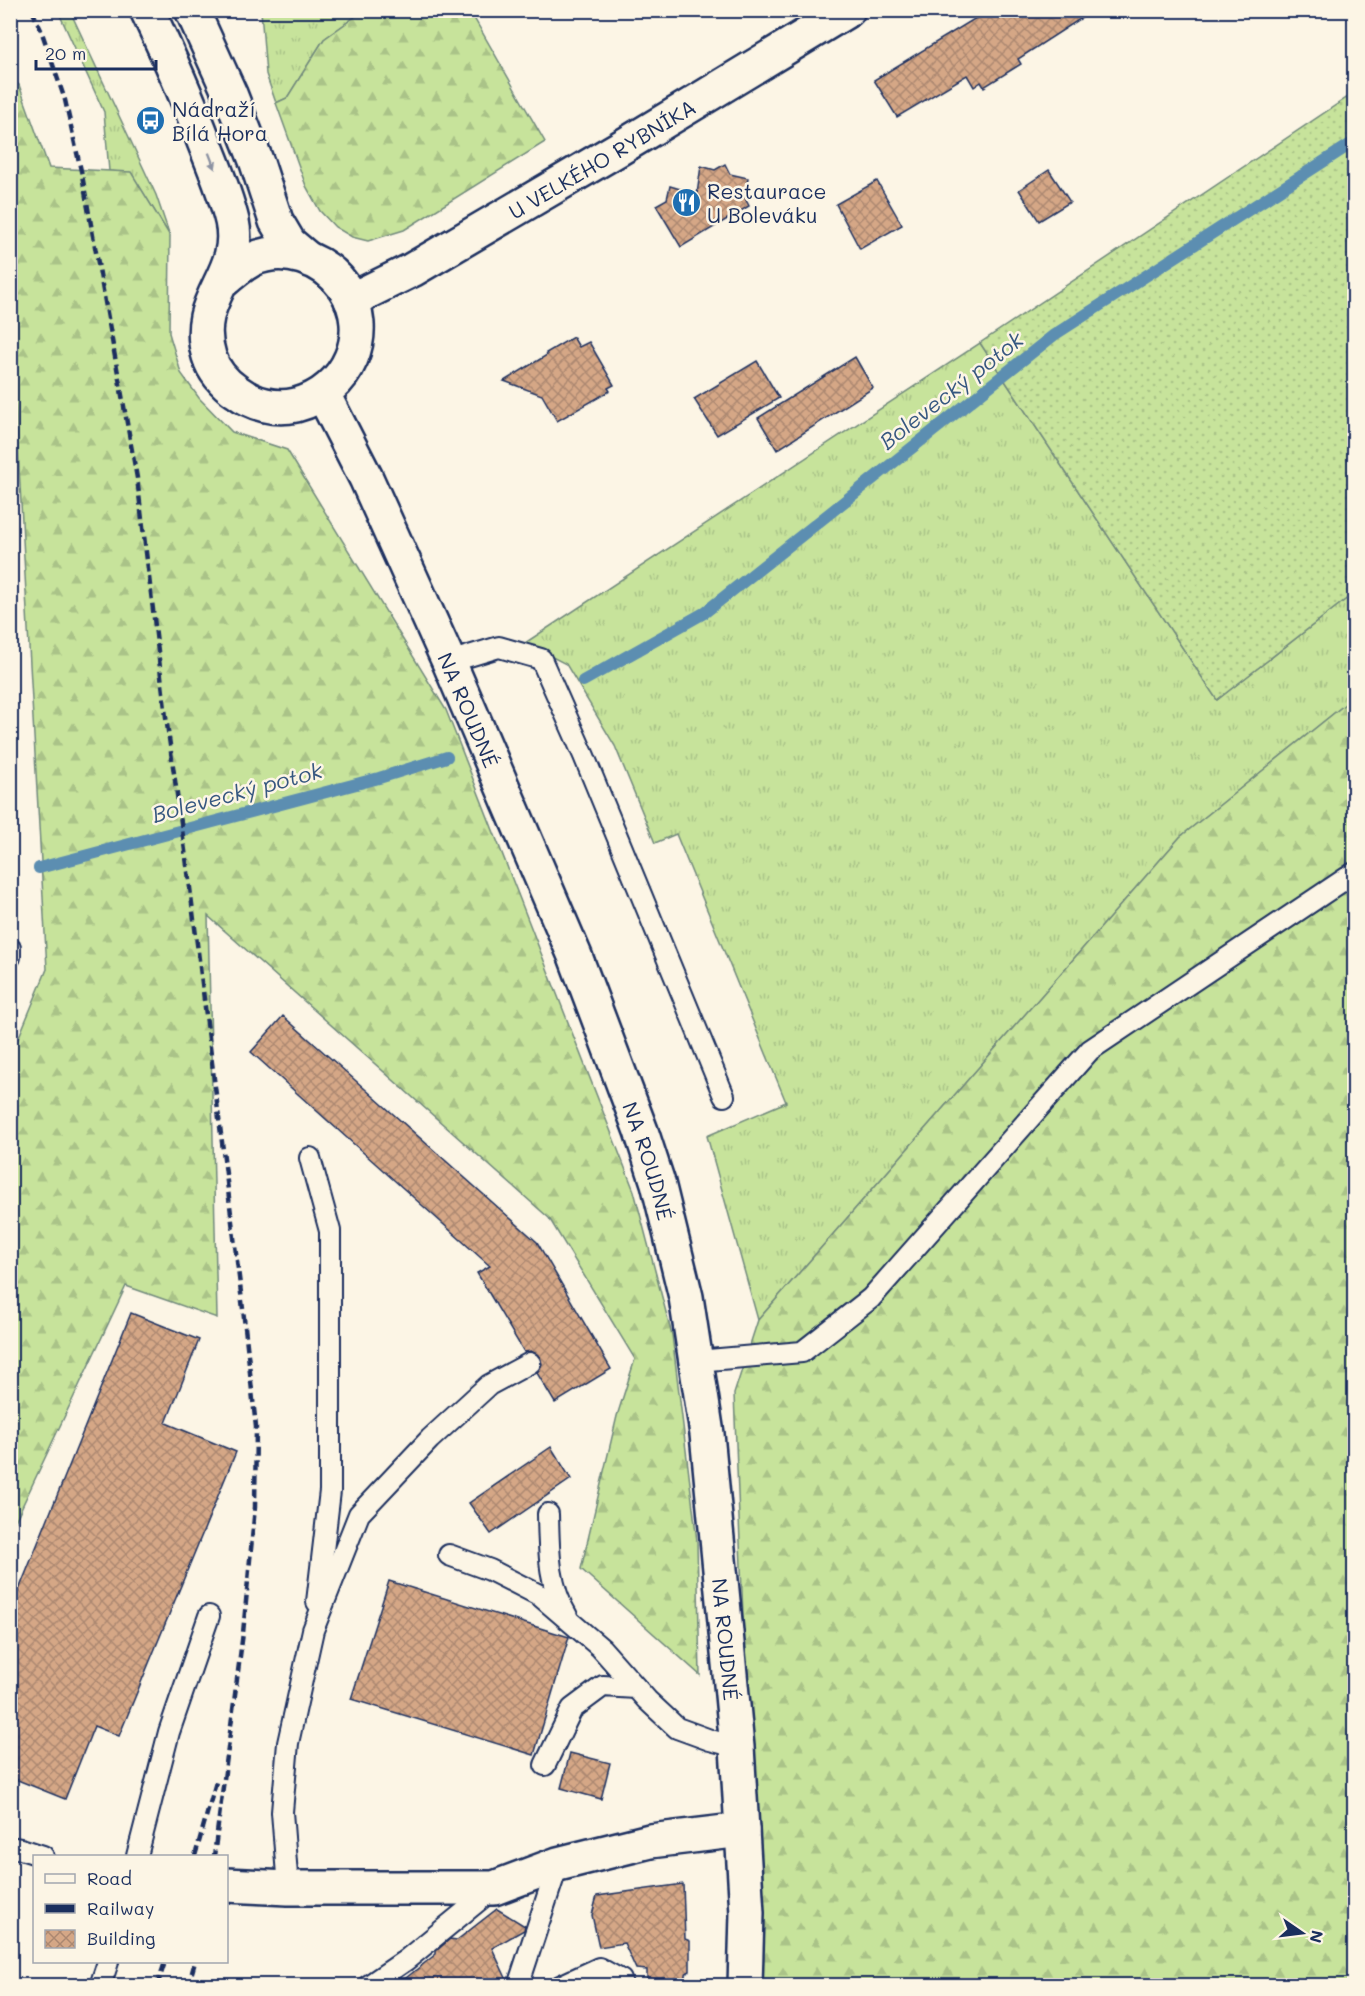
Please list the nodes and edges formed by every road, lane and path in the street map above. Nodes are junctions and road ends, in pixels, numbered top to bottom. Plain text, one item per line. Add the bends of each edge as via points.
1 (147, 10) edge
2 (192, 10) edge
3 (848, 10) edge
4 (308, 259) junction
5 (222, 282) junction
6 (351, 300) junction
7 (324, 394) junction
8 (449, 662) junction
9 (1354, 873) edge
10 (10, 948) edge
11 (11, 956) edge
12 (724, 1096) dead end
13 (310, 1158) dead end
14 (697, 1361) junction
15 (530, 1363) dead end
16 (548, 1514) dead end
17 (449, 1555) dead end
18 (209, 1616) dead end
19 (572, 1623) junction
20 (313, 1630) junction
21 (636, 1688) junction
22 (737, 1747) junction
23 (545, 1765) dead end
24 (742, 1830) junction
25 (10, 1847) edge
26 (38, 1855) edge
27 (138, 1855) edge
28 (558, 1864) junction
29 (228, 1885) edge
30 (288, 1888) junction
31 (494, 1888) junction
32 (108, 1963) edge
33 (100, 1986) edge
34 (368, 1986) edge
35 (518, 1986) edge
36 (560, 1986) edge
37 (622, 1986) edge
38 (745, 1986) edge

1 -> 5 main road via 195,118 232,223 231,258
2 - 4 main road via 230,94 276,221 289,243
3 - 6 main road, U VELKÉHO RYBNÍKA via 422,264
4 - 5 main road via 268,255 237,268
4 - 6 main road via 334,275
5 - 7 main road via 213,296 204,328 211,361 219,375 230,387 259,404 300,404
6 - 7 main road via 357,330 354,352 345,373
7 - 8 main road, NA ROUDNÉ
8 - 12 lane via 499,647 541,659
8 - 14 main road, NA ROUDNÉ via 575,956 641,1131 674,1246
9 - 14 lane via 1090,1050 871,1298 802,1352
10 - 11 lane
13 - 20 lane via 330,1231 330,1491
14 - 22 main road, NA ROUDNÉ
15 - 20 lane via 489,1385 430,1439 359,1514
16 - 19 lane via 549,1564 558,1600
17 - 19 lane via 539,1595
18 - 27 lane via 169,1732
19 - 21 lane via 601,1648
20 - 30 lane via 288,1743 282,1812
21 - 22 lane via 677,1728
21 - 23 lane via 603,1686 572,1709
22 - 24 main road, NA ROUDNÉ
24 - 28 main road via 651,1841
24 - 38 main road, NA ROUDNÉ via 747,1913
25 - 26 lane
28 - 31 main road
28 - 35 lane
29 - 30 main road
30 - 31 main road
31 - 34 lane
32 - 33 lane
36 - 37 lane via 599,1968 621,1980

